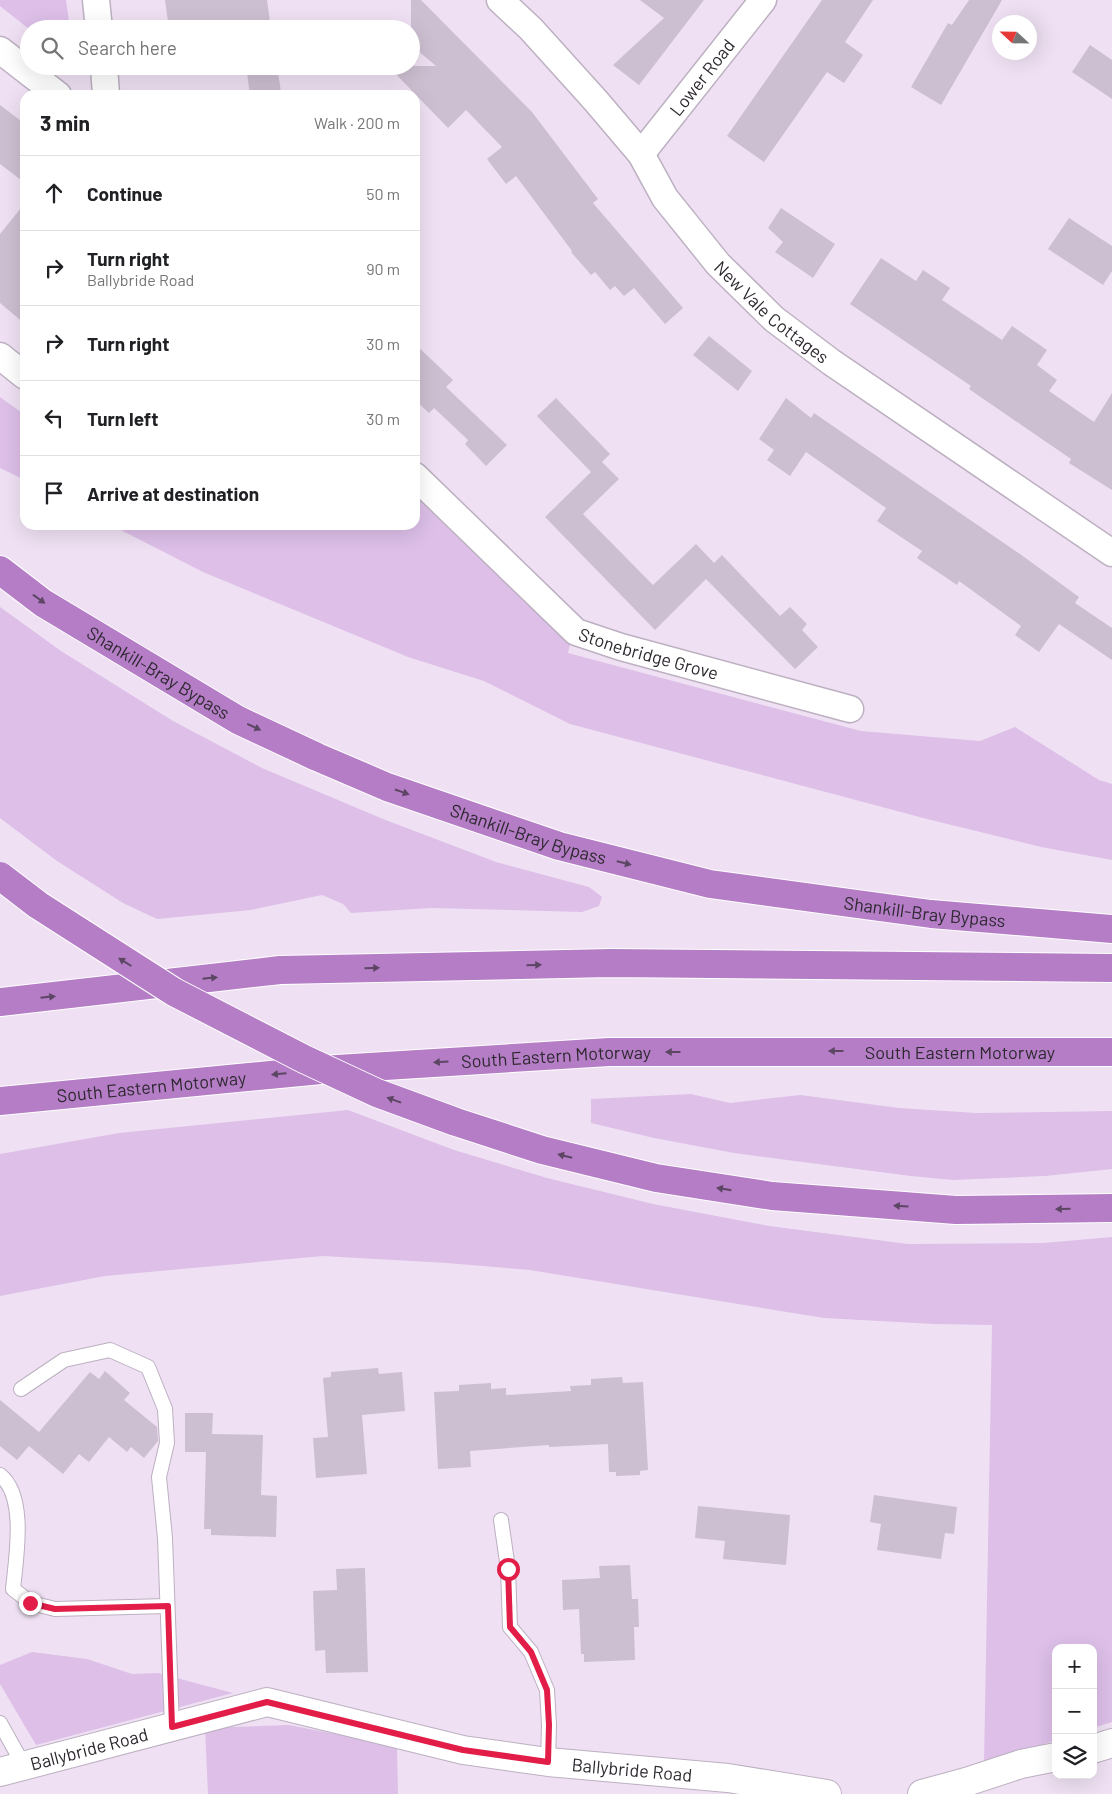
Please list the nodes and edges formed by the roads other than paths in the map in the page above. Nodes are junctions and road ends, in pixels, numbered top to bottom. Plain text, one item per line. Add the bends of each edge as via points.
1 (96, 0) edge
2 (500, 0) edge
3 (763, 0) edge
4 (98, 20) edge
5 (0, 50) edge
6 (20, 66) edge
7 (32, 75) edge
8 (105, 75) edge
9 (52, 90) edge
10 (106, 90) edge
11 (641, 154) junction
12 (0, 356) edge
13 (20, 372) edge
14 (420, 481) edge
15 (1112, 553) edge
16 (0, 570) edge
17 (850, 709) dead end
18 (0, 876) edge
19 (1112, 929) edge
20 (1112, 968) edge
21 (0, 1002) edge
22 (1112, 1052) edge
23 (0, 1101) edge
24 (1112, 1208) edge
25 (21, 1389) dead end
26 (0, 1475) edge
27 (501, 1520) dead end
28 (168, 1606) junction
29 (0, 1723) edge
30 (172, 1727) junction
31 (1112, 1743) edge
32 (1097, 1748) edge
33 (1052, 1758) edge
34 (548, 1762) junction
35 (12, 1769) edge
36 (727, 1786) edge
37 (827, 1794) edge
38 (922, 1794) edge

1 - 4 street
2 - 11 street, New Vale Cottages via 532,29
3 - 11 street, Lower Road
5 - 6 street
7 - 9 street
8 - 10 street
11 - 15 street, New Vale Cottages via 665,198 718,264 774,319
12 - 13 street
14 - 17 street, Stonebridge Grove via 576,632
16 -> 19 highway, Shankill-Bray Bypass via 43,603 238,720 387,787 559,846 710,884 931,914
24 -> 18 highway, bridge via 956,1210 772,1196 656,1178 542,1150 377,1094 304,1059 174,992 46,910
21 -> 20 highway via 280,970 612,963
22 -> 23 highway, South Eastern Motorway via 609,1052 321,1070
25 - 28 lane via 64,1360 110,1350 148,1367 165,1409 167,1443 159,1477
26 - 28 lane via 8,1481 19,1515 14,1589 30,1603 55,1609
27 - 34 lane via 508,1569 510,1627 531,1652 547,1690
28 - 30 lane
29 - 35 lane
30 - 34 street, Ballybride Road via 267,1702 463,1750
30 - 35 street, Ballybride Road
31 - 32 street
33 - 38 street
34 - 36 street, Ballybride Road
36 - 37 street, Ballybride Road

